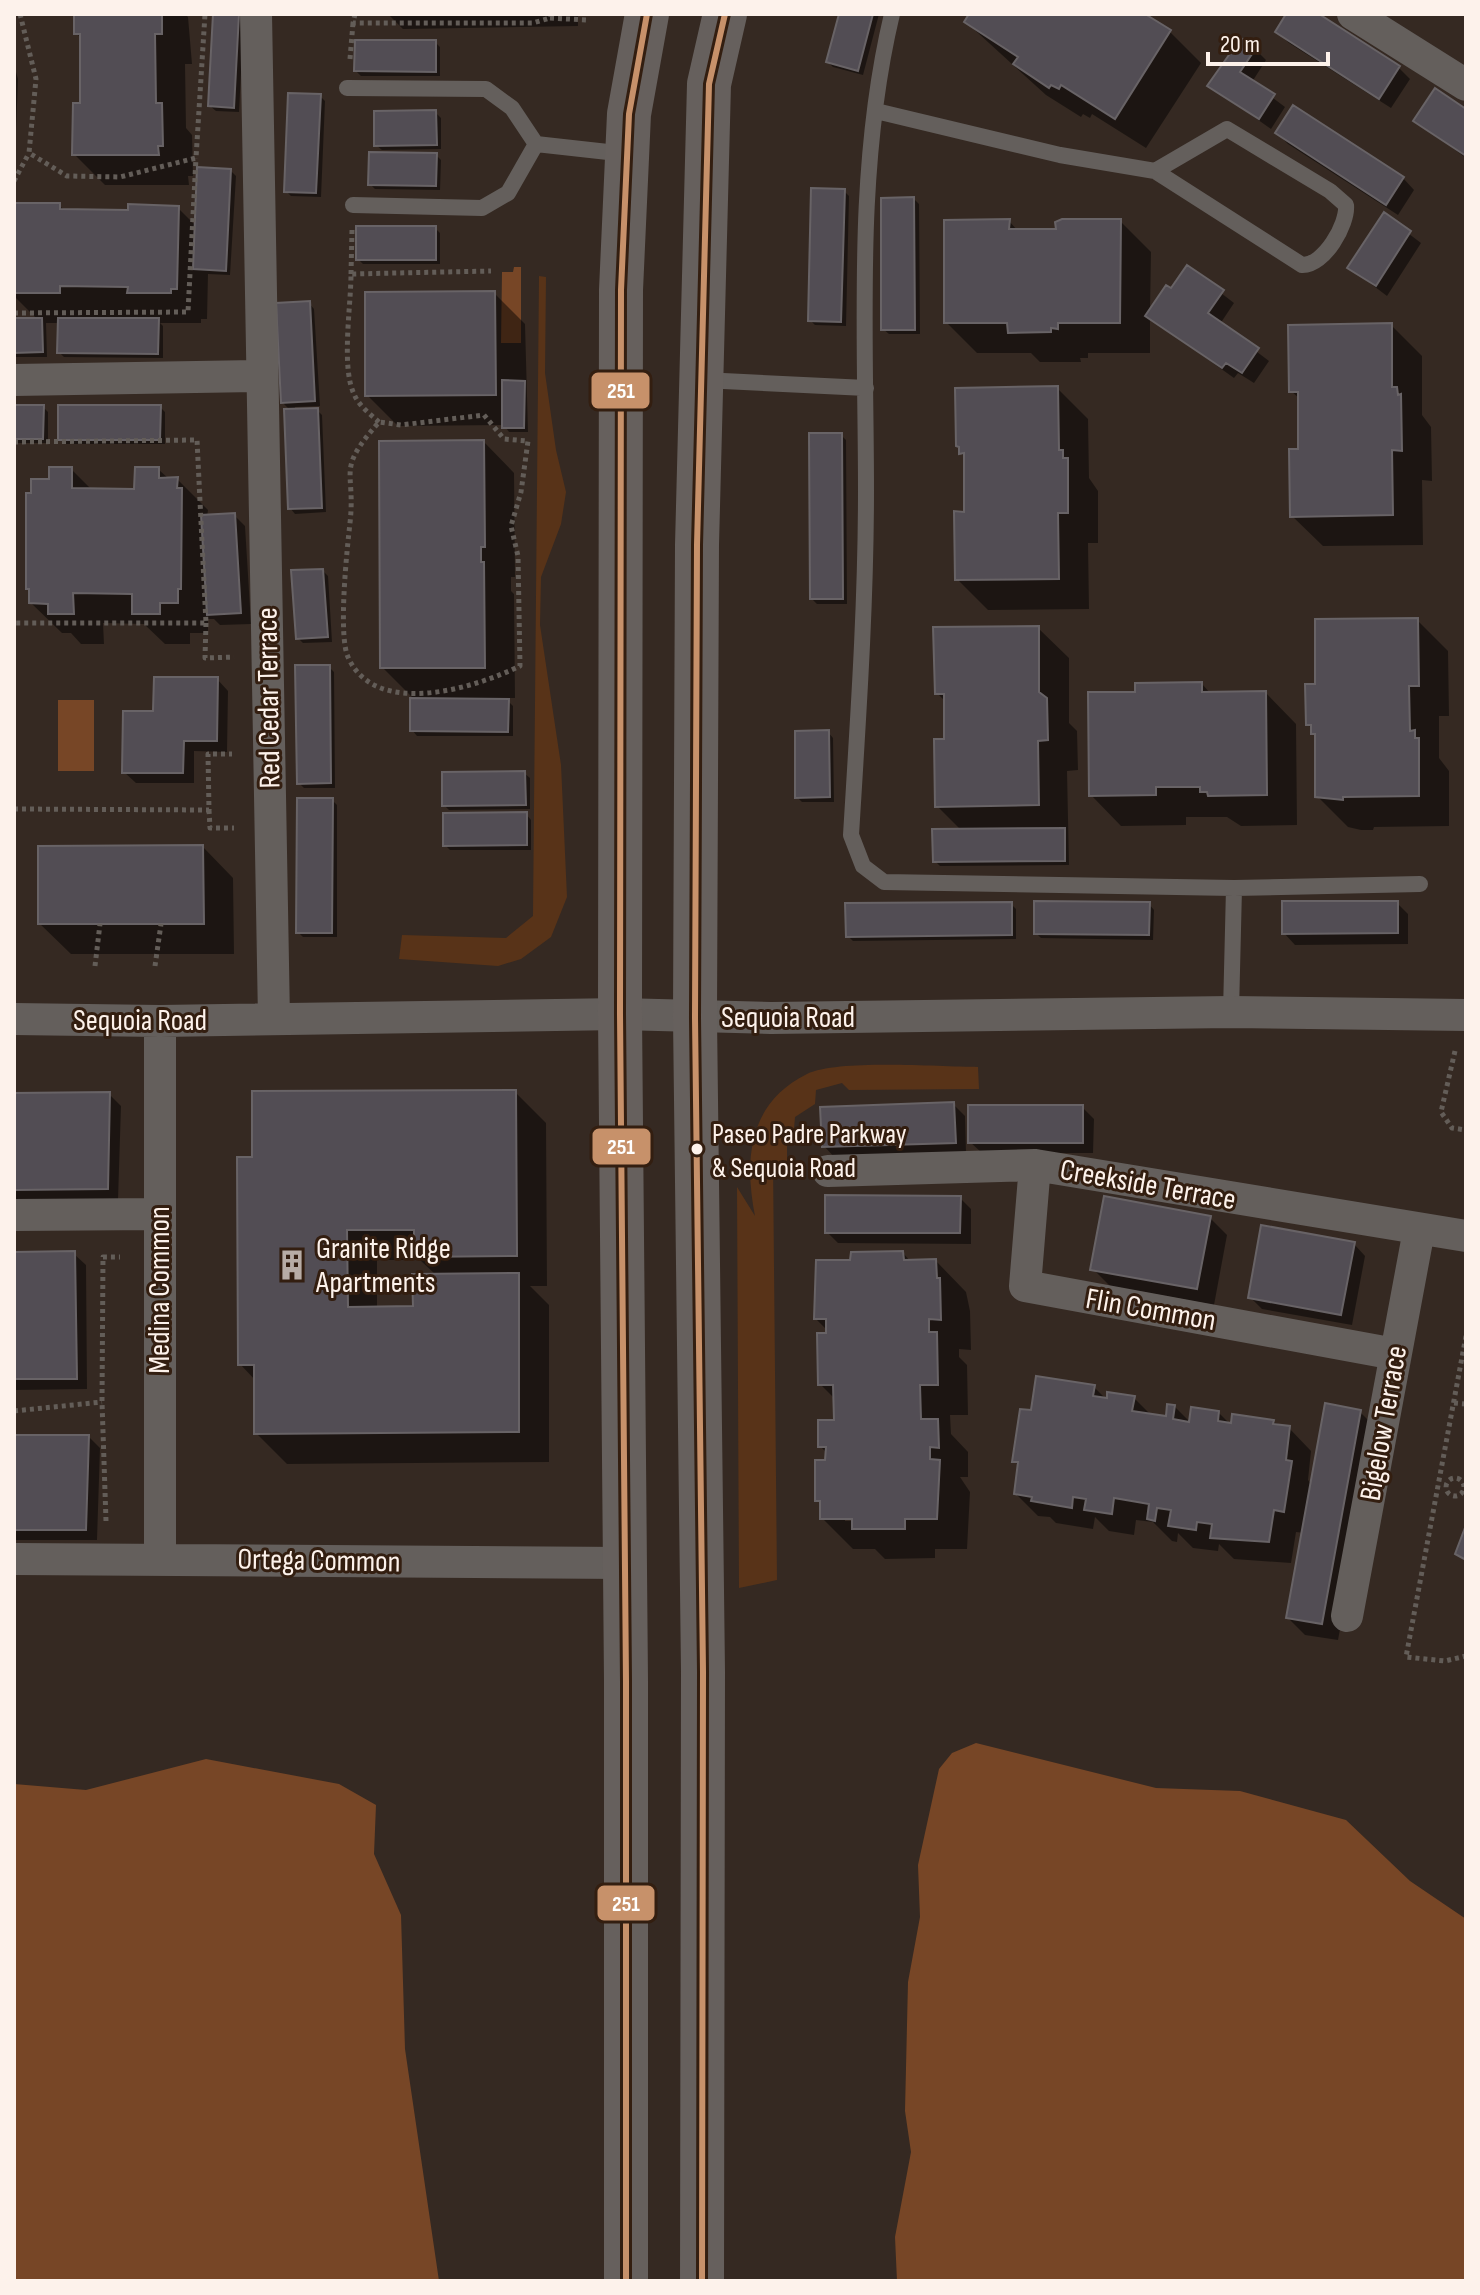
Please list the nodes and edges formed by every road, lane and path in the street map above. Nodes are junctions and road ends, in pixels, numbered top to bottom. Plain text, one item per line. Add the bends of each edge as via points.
1 (20, 14) edge
2 (205, 14) edge
3 (256, 14) edge
4 (355, 14) edge
5 (647, 14) edge
6 (725, 14) edge
7 (892, 14) edge
8 (1353, 14) edge
9 (550, 16) edge
10 (586, 20) dead end
11 (353, 23) junction
12 (1466, 85) edge
13 (347, 88) joint
14 (876, 111) junction
15 (536, 144) junction
16 (29, 153) junction
17 (627, 154) junction
18 (196, 158) junction
19 (1155, 171) junction
20 (14, 181) edge
21 (353, 205) joint
22 (491, 271) dead end
23 (351, 274) junction
24 (14, 313) edge
25 (262, 376) junction
26 (14, 380) edge
27 (701, 380) junction
28 (866, 388) junction
29 (379, 422) junction
30 (14, 442) edge
31 (14, 623) edge
32 (206, 623) junction
33 (242, 657) dead end
34 (241, 753) dead end
35 (14, 809) edge
36 (1420, 884) dead end
37 (1234, 888) junction
38 (100, 924) dead end
39 (161, 924) dead end
40 (95, 966) dead end
41 (155, 966) dead end
42 (1231, 1012) junction
43 (620, 1014) junction
44 (1464, 1015) edge
45 (695, 1018) junction
46 (14, 1019) edge
47 (274, 1019) junction
48 (160, 1021) junction
49 (1466, 1130) edge
50 (1035, 1165) junction
51 (828, 1171) dead end
52 (159, 1214) junction
53 (14, 1215) edge
54 (1419, 1230) junction
55 (1466, 1236) edge
56 (120, 1257) dead end
57 (1466, 1336) edge
58 (1395, 1354) junction
59 (102, 1402) junction
60 (1454, 1403) junction
61 (1466, 1404) edge
62 (14, 1411) edge
63 (1442, 1467) junction
64 (1453, 1477) junction
65 (1446, 1490) junction
66 (1437, 1495) junction
67 (159, 1519) junction
68 (14, 1559) edge
69 (160, 1559) junction
70 (625, 1563) junction
71 (1347, 1616) dead end
72 (1466, 1656) edge
73 (626, 2281) edge
74 (702, 2281) edge

1 - 16 path via 36,79
2 - 18 path
3 - 25 street, Red Cedar Terrace
4 - 11 path
5 - 17 main road
6 - 27 main road via 709,84
7 - 14 lane
8 - 12 street
9 - 10 path
9 - 11 path via 533,23
11 - 13 path
13 - 15 lane via 486,89 512,108
14 - 19 lane via 1060,155
14 - 28 lane via 866,203
15 - 17 lane
15 - 21 lane via 508,193 482,208
16 - 18 path via 67,176 120,177
16 - 20 path
17 - 43 main road via 621,290
18 - 24 path via 188,312
19 - 19 lane via 1302,265 1319,260 1347,217 1346,205 1330,191 1227,129
21 - 23 path
22 - 23 path
23 - 29 path via 352,391
25 - 26 street
25 - 47 street, Red Cedar Terrace
27 - 28 lane
27 - 45 main road
28 - 37 lane via 866,606 851,835 863,866 884,882
29 - 29 path via 357,447 348,471 347,656 369,683 402,694 440,692 490,680 520,666 518,556 511,526 528,441 504,439 484,415 401,425
30 - 32 path via 197,440
31 - 32 path
32 - 33 path via 205,658
34 - 35 path via 208,754 209,810
36 - 37 lane
37 - 42 lane
38 - 40 path
39 - 41 path
42 - 44 street, Sequoia Road
42 - 45 street, Sequoia Road
43 - 45 street, Sequoia Road
43 - 47 street, Sequoia Road
43 - 70 main road
44 - 49 path via 1441,1112 1452,1128
45 - 74 main road via 703,1672
46 - 48 street, Sequoia Road
47 - 48 street, Sequoia Road
48 - 52 street, Medina Common
50 - 51 street, Creekside Terrace
50 - 54 street, Creekside Terrace
50 - 58 street, Flin Common via 1025,1286
52 - 53 street
52 - 67 street, Medina Common
54 - 55 street, Creekside Terrace
54 - 58 street, Bigelow Terrace
56 - 59 path via 103,1257
57 - 60 path
58 - 71 street, Bigelow Terrace
59 - 62 path
59 - 67 path via 104,1521
60 - 61 path
60 - 63 path
63 - 64 path
63 - 66 path
64 - 65 path
64 - 65 path via 1463,1480 1464,1490 1455,1496
65 - 66 path
66 - 72 path via 1406,1657 1445,1661
67 - 69 street, Medina Common
68 - 69 street, Ortega Common
69 - 70 street, Ortega Common
70 - 73 main road

